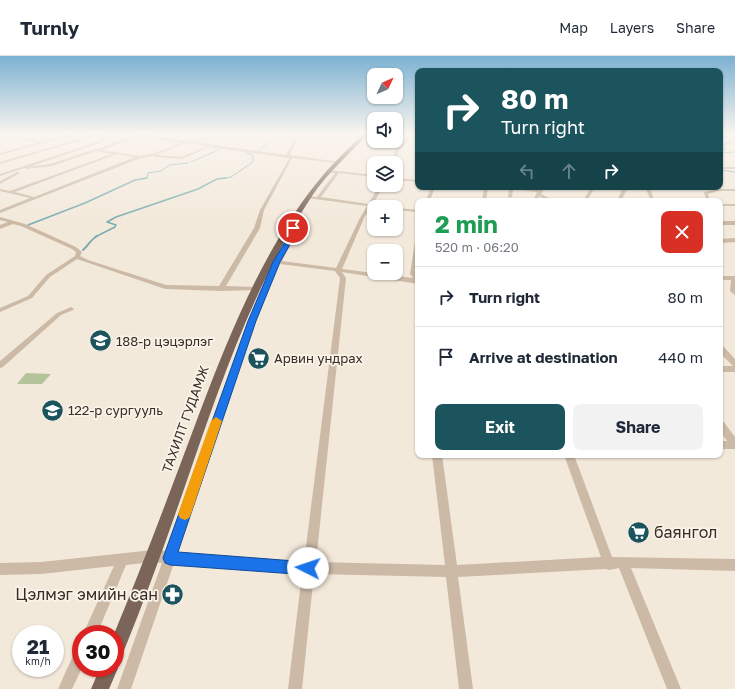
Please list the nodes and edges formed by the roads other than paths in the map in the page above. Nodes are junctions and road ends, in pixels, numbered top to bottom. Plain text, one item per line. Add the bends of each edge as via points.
1 (36, 163) joint
2 (59, 163) edge
3 (92, 163) edge
4 (126, 163) edge
5 (289, 163) edge
6 (312, 163) edge
7 (340, 163) edge
8 (27, 168) junction
9 (335, 168) junction
10 (723, 168) edge
11 (735, 168) edge
12 (1, 173) edge
13 (367, 175) edge
14 (403, 179) edge
15 (415, 181) edge
16 (0, 183) edge
17 (0, 190) edge
18 (511, 190) edge
19 (734, 190) edge
20 (540, 191) edge
21 (9, 193) junction
22 (314, 197) junction
23 (34, 198) junction
24 (510, 198) dead end
25 (548, 198) edge
26 (708, 198) edge
27 (367, 205) edge
28 (723, 205) edge
29 (735, 205) edge
30 (403, 210) edge
31 (367, 211) edge
32 (415, 211) edge
33 (0, 212) edge
34 (0, 218) edge
35 (13, 222) junction
36 (723, 223) edge
37 (735, 223) edge
38 (0, 227) edge
39 (735, 240) edge
40 (723, 241) edge
41 (76, 257) junction
42 (273, 261) junction
43 (415, 261) edge
44 (338, 271) junction
45 (415, 277) edge
46 (723, 278) edge
47 (734, 278) edge
48 (415, 281) edge
49 (221, 289) junction
50 (257, 289) junction
51 (735, 293) edge
52 (71, 309) dead end
53 (0, 310) edge
54 (723, 351) edge
55 (735, 364) edge
56 (0, 365) edge
57 (223, 365) junction
58 (236, 366) junction
59 (723, 369) edge
60 (735, 369) edge
61 (220, 409) junction
62 (206, 410) junction
63 (723, 428) edge
64 (735, 444) edge
65 (723, 445) edge
66 (437, 458) edge
67 (570, 458) edge
68 (153, 556) junction
69 (170, 558) junction
70 (123, 559) junction
71 (623, 562) junction
72 (609, 564) junction
73 (735, 565) edge
74 (308, 568) junction
75 (0, 569) edge
76 (451, 571) junction
77 (94, 625) edge
78 (124, 630) edge
79 (72, 674) edge
80 (105, 677) edge
81 (65, 689) edge
82 (100, 689) edge
83 (124, 689) edge
84 (295, 689) edge
85 (466, 689) edge
86 (674, 689) edge

1 - 8 street
1 - 12 street
2 - 8 street
3 - 21 street
4 - 23 street
5 - 49 street via 262,210 257,228
6 - 9 street
7 - 9 main road, ТАХИЛТ ГУДАМЖ
8 - 16 street
9 - 13 street
9 - 22 main road, ТАХИЛТ ГУДАМЖ
10 - 11 street
14 - 15 street
17 - 21 street
18 - 24 street
19 - 26 street via 710,191 706,193
20 - 25 street
21 - 23 street
22 - 27 street
22 - 42 main road, ТАХИЛТ ГУДАМЖ via 290,228
23 - 33 street
28 - 29 street
30 - 32 street
31 - 44 street
34 - 35 street
35 - 38 street
35 - 41 street via 74,248 79,252
36 - 37 street
39 - 40 street
41 - 49 street via 157,285
41 - 53 street via 48,276 30,297
42 - 44 street
42 - 50 main road, ТАХИЛТ ГУДАМЖ
42 - 58 street
43 - 45 street
44 - 48 street
44 - 74 street via 343,278
46 - 47 street
47 - 51 street
49 - 50 street
50 - 57 main road, ТАХИЛТ ГУДАМЖ
52 - 56 street via 59,314
54 - 55 street
57 - 58 street
57 - 62 main road, ТАХИЛТ ГУДАМЖ
58 - 61 street
59 - 60 street
61 - 62 street
61 - 69 street
62 - 68 main road, ТАХИЛТ ГУДАМЖ
63 - 64 street
64 - 65 street
66 - 76 street
67 - 72 street
68 - 69 street
68 - 70 street
68 - 78 main road, ТАХИЛТ ГУДАМЖ
69 - 74 street
69 - 83 street
70 - 75 street via 41,568
70 - 77 street
71 - 72 street
71 - 73 street
71 - 86 street
72 - 76 street
74 - 76 street
74 - 84 street
76 - 85 street
79 - 81 street
80 - 82 main road

